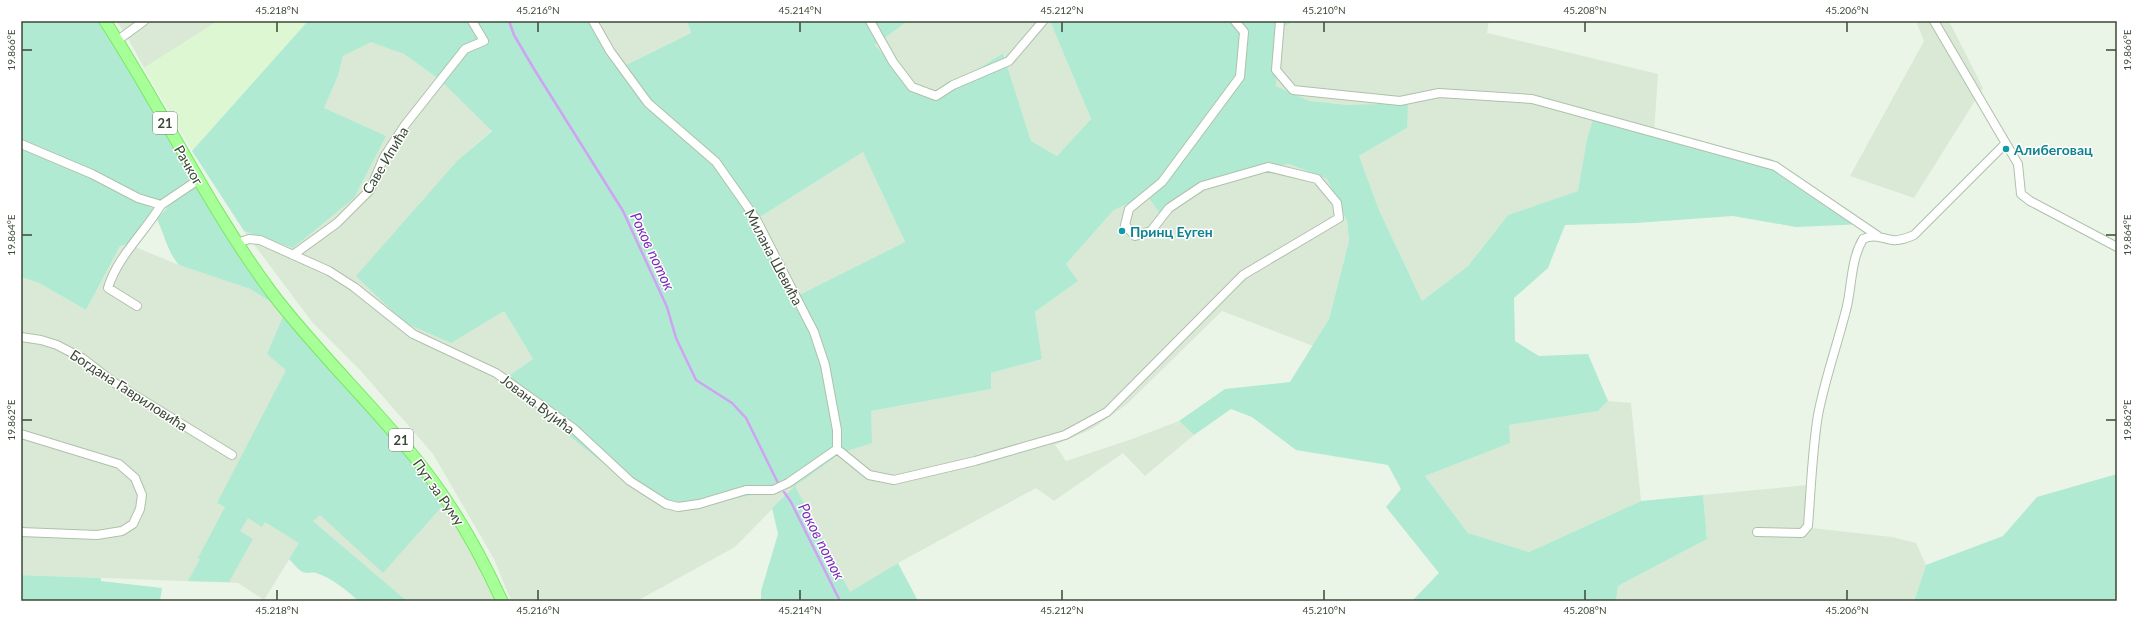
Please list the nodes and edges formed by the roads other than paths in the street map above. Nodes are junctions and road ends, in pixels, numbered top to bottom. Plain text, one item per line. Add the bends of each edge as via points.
1 (105, 21) edge
2 (144, 21) edge
3 (472, 21) edge
4 (593, 21) edge
5 (870, 21) edge
6 (1043, 21) edge
7 (1235, 21) edge
8 (1280, 21) edge
9 (1934, 21) edge
10 (118, 40) junction
11 (21, 144) edge
12 (2005, 144) junction
13 (198, 180) junction
14 (160, 205) junction
15 (1878, 236) junction
16 (237, 243) junction
17 (2117, 247) edge
18 (294, 255) junction
19 (281, 303) joint
20 (137, 306) dead end
21 (21, 337) edge
22 (21, 434) edge
23 (837, 449) junction
24 (232, 455) dead end
25 (21, 532) edge
26 (1757, 532) dead end
27 (502, 601) edge

1 - 10 main road, Рачког / 21
2 - 10 street
3 - 18 street, Саве Ипића via 484,41 465,49 406,126 384,157 370,190 337,223
4 - 23 street, Милана Шевића via 610,52 648,103 716,162 756,220 814,332 825,365 836,423
5 - 6 street via 893,62 912,87 936,96 954,85 1009,61
7 - 23 street via 1244,32 1240,77 1162,182 1130,210 1125,224 1135,236 1151,232 1169,208 1202,186 1268,167 1317,179 1337,203 1339,218 1243,275 1107,412 1066,435 976,461 894,480 869,475
8 - 15 street via 1276,70 1293,90 1400,101 1439,93 1532,100 1775,166
9 - 12 street
10 - 13 main road, Рачког / 21
11 - 14 street via 92,174 138,198
12 - 15 street via 1914,235 1904,240
12 - 17 street via 2018,164 2021,194
13 - 14 street
13 - 16 main road, Рачког / 21
14 - 20 street via 149,225 128,251 108,288
15 - 26 street via 1863,239 1855,259 1840,333 1818,414 1808,526 1802,533
16 - 18 street, Јована Вујића via 249,239 260,240
16 - 19 main road, Рачког / 21
18 - 23 street, Јована Вујића via 354,286 413,334 496,373 573,428 630,480 666,504 699,504 746,490 773,490 788,483
19 - 27 main road, Пут за Руму / 21 via 395,433 436,485 480,554
21 - 24 street, Богдана Гавриловића via 57,345 82,358 113,382
22 - 25 street via 119,464 129,471 140,486 142,496 140,509 133,524 122,531 97,535

